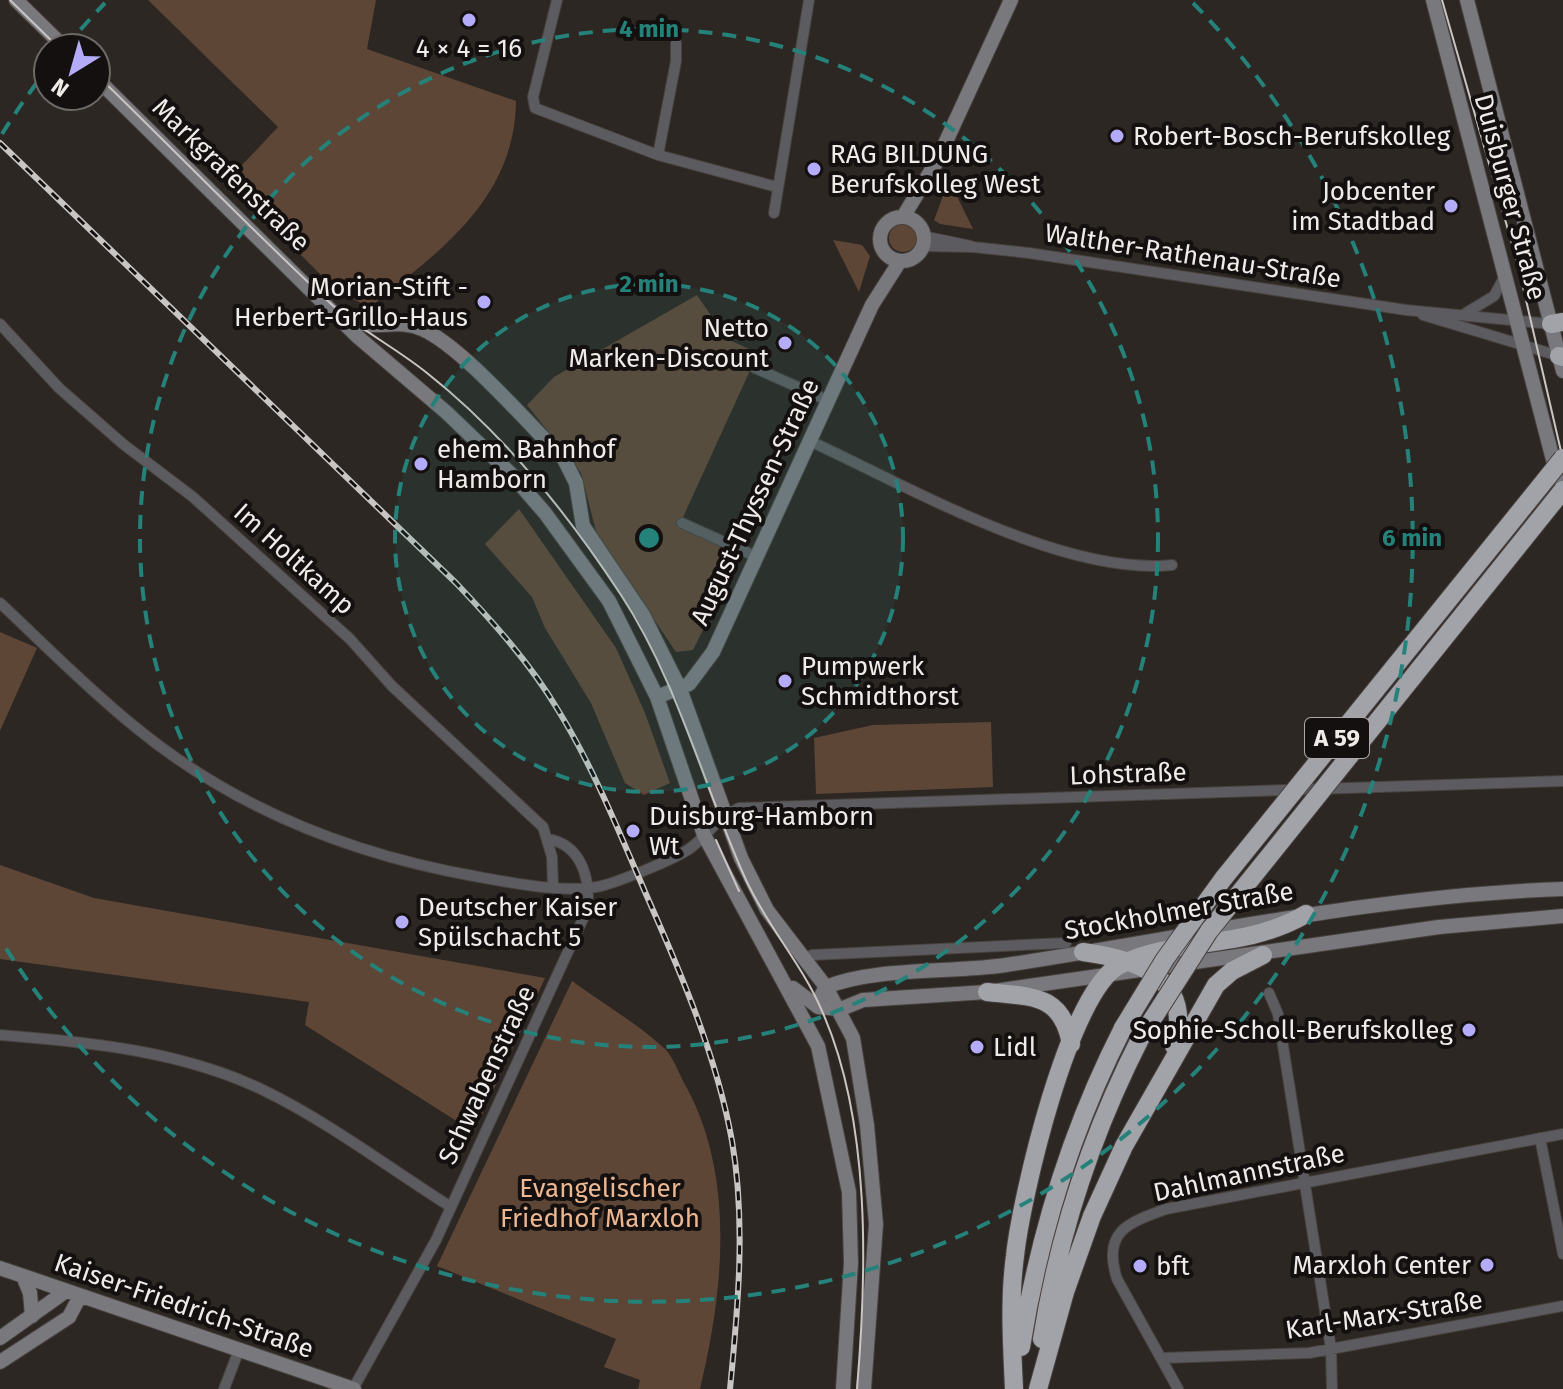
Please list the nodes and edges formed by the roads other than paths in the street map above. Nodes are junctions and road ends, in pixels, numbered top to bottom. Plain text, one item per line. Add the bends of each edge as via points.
1 (16, 0) edge
2 (557, 0) edge
3 (809, 0) edge
4 (1011, 0) edge
5 (1433, 0) edge
6 (1467, 0) edge
7 (49, 32) edge
8 (676, 43) dead end
9 (112, 94) edge
10 (658, 155) junction
11 (937, 161) junction
12 (777, 187) junction
13 (774, 213) dead end
14 (903, 217) junction
15 (921, 235) junction
16 (886, 254) junction
17 (900, 261) junction
18 (1506, 273) junction
19 (872, 305) junction
20 (332, 307) junction
21 (1406, 310) junction
22 (1466, 313) junction
23 (1557, 323) edge
24 (0, 324) edge
25 (1519, 324) junction
26 (1524, 346) junction
27 (1562, 361) edge
28 (755, 368) dead end
29 (829, 401) junction
30 (810, 441) junction
31 (1563, 458) edge
32 (1563, 490) edge
33 (1563, 499) edge
34 (682, 523) dead end
35 (757, 557) junction
36 (1172, 565) dead end
37 (0, 603) edge
38 (680, 689) junction
39 (657, 697) junction
40 (1563, 781) edge
41 (724, 815) junction
42 (704, 835) junction
43 (547, 839) junction
44 (553, 886) junction
45 (590, 888) junction
46 (1563, 889) edge
47 (1306, 914) junction
48 (1563, 916) edge
49 (1075, 948) junction
50 (1263, 955) junction
51 (802, 959) junction
52 (1132, 960) junction
53 (1149, 970) junction
54 (1105, 976) junction
55 (787, 982) junction
56 (826, 987) junction
57 (987, 992) junction
58 (1269, 993) dead end
59 (820, 1007) junction
60 (841, 1009) junction
61 (812, 1029) junction
62 (0, 1035) edge
63 (1071, 1044) junction
64 (1167, 1068) junction
65 (1563, 1134) edge
66 (1540, 1138) junction
67 (1306, 1183) junction
68 (451, 1207) junction
69 (1562, 1239) edge
70 (1563, 1254) edge
71 (0, 1268) edge
72 (23, 1276) junction
73 (73, 1294) junction
74 (1563, 1306) edge
75 (32, 1316) junction
76 (0, 1338) edge
77 (1331, 1349) junction
78 (239, 1350) junction
79 (1163, 1358) junction
80 (0, 1362) edge
81 (224, 1389) edge
82 (354, 1389) edge
83 (843, 1389) edge
84 (864, 1389) edge
85 (1015, 1389) edge
86 (1037, 1389) edge
87 (1178, 1389) edge
88 (1332, 1389) edge

1 - 7 main road
2 - 10 street via 533,103 540,112
3 - 12 street
4 - 11 main road
5 - 18 main road, Duisburger Straße
6 - 23 main road, Duisburger Straße
8 - 10 street
9 - 20 main road, Markgrafenstraße
10 - 12 street
11 - 14 main road
11 - 15 main road
12 - 13 street
14 - 15 main road
14 - 16 main road via 889,220 881,232
15 - 17 main road via 913,258
15 - 21 street, Walther-Rathenau-Straße
16 - 17 main road
16 - 19 main road, August-Thyssen-Straße
17 - 19 main road, August-Thyssen-Straße
18 - 22 street via 1494,296
18 - 25 main road, Duisburger Straße
19 - 29 main road, August-Thyssen-Straße
20 - 38 main road, Markgrafenstraße via 356,324 372,328 406,322 444,342 564,459 576,483 583,526 643,615
20 - 39 main road, Markgrafenstraße via 545,513 609,601
21 - 22 street, Walther-Rathenau-Straße
21 - 26 street, Walther-Rathenau-Straße
22 - 25 street, Walther-Rathenau-Straße
23 - 25 street, Walther-Rathenau-Straße
23 - 27 main road, Duisburger Straße
24 - 43 street, Im Holtkamp via 80,407 193,497 350,639 392,686 543,827
25 - 26 main road, Duisburger Straße
26 - 27 street, Walther-Rathenau-Straße
26 - 33 main road, Duisburger Straße
28 - 29 street
29 - 30 main road, August-Thyssen-Straße
30 - 35 main road, August-Thyssen-Straße
30 - 36 street via 1029,542 1146,568
31 - 85 highway, A 59, bridge via 1223,879 1123,1028 1081,1118 1052,1201
32 - 86 highway, A 59, bridge via 1209,931 1141,1037 1099,1125 1074,1195 1051,1289
34 - 35 street
35 - 38 main road, August-Thyssen-Straße via 713,652
37 - 44 street via 133,726 268,811 378,856
38 - 39 main road, August-Thyssen-Straße
38 - 41 main road, Markgrafenstraße
39 - 42 main road, Markgrafenstraße
40 - 41 street, Lohstraße via 739,808
41 - 42 street
41 - 51 main road, Markgrafenstraße via 767,910
42 - 45 street via 692,848
42 - 55 main road, Markgrafenstraße via 749,923
43 - 44 street, Im Holtkamp
43 - 45 street, Im Holtkamp via 570,850 586,869
44 - 45 street
45 - 68 street, Schwabenstraße via 587,910
46 - 47 main road, Stockholmer Straße via 1480,893
47 - 49 main road, Stockholmer Straße
47 - 52 highway via 1236,940
48 - 50 main road, Stockholmer Straße via 1439,927
49 - 51 street, Stockholmer Straße
49 - 52 highway
49 - 56 main road, Stockholmer Straße via 975,968 856,978
50 - 53 main road, Stockholmer Straße
50 - 64 highway via 1243,963 1216,985
51 - 56 main road, Markgrafenstraße
52 - 53 highway
52 - 54 highway
53 - 54 main road, Stockholmer Straße
53 - 64 highway via 1168,988 1178,1017
54 - 57 main road, Stockholmer Straße
54 - 63 highway
55 - 59 main road
55 - 61 main road, Markgrafenstraße
56 - 59 main road
56 - 60 main road, Markgrafenstraße
57 - 60 main road, Stockholmer Straße via 863,1000
57 - 63 highway via 1054,1005 1064,1016
58 - 67 street via 1278,1014
59 - 60 main road, Stockholmer Straße
59 - 61 main road
60 - 84 main road, Markgrafenstraße via 856,1050 874,1188 875,1266
61 - 83 main road, Markgrafenstraße via 849,1192 851,1263
62 - 68 street via 132,1049 226,1075 301,1110
63 - 85 highway via 1044,1119 1020,1212 1012,1303
64 - 86 highway via 1087,1226
65 - 66 street, Dahlmannstraße
66 - 67 street, Dahlmannstraße
66 - 69 street
67 - 77 street
67 - 79 street, Dahlmannstraße via 1166,1209 1131,1222 1118,1234 1112,1247 1117,1279
68 - 82 street, Schwabenstraße
69 - 70 street
71 - 72 main road, Kaiser-Friedrich-Straße
72 - 73 main road, Kaiser-Friedrich-Straße
72 - 75 main road
73 - 75 main road
73 - 78 main road, Kaiser-Friedrich-Straße
73 - 80 main road via 69,1317
74 - 77 street, Karl-Marx-Straße
75 - 76 main road
77 - 79 street, Karl-Marx-Straße
77 - 88 street
78 - 81 street
78 - 82 main road, Kaiser-Friedrich-Straße
79 - 87 street, Dahlmannstraße

